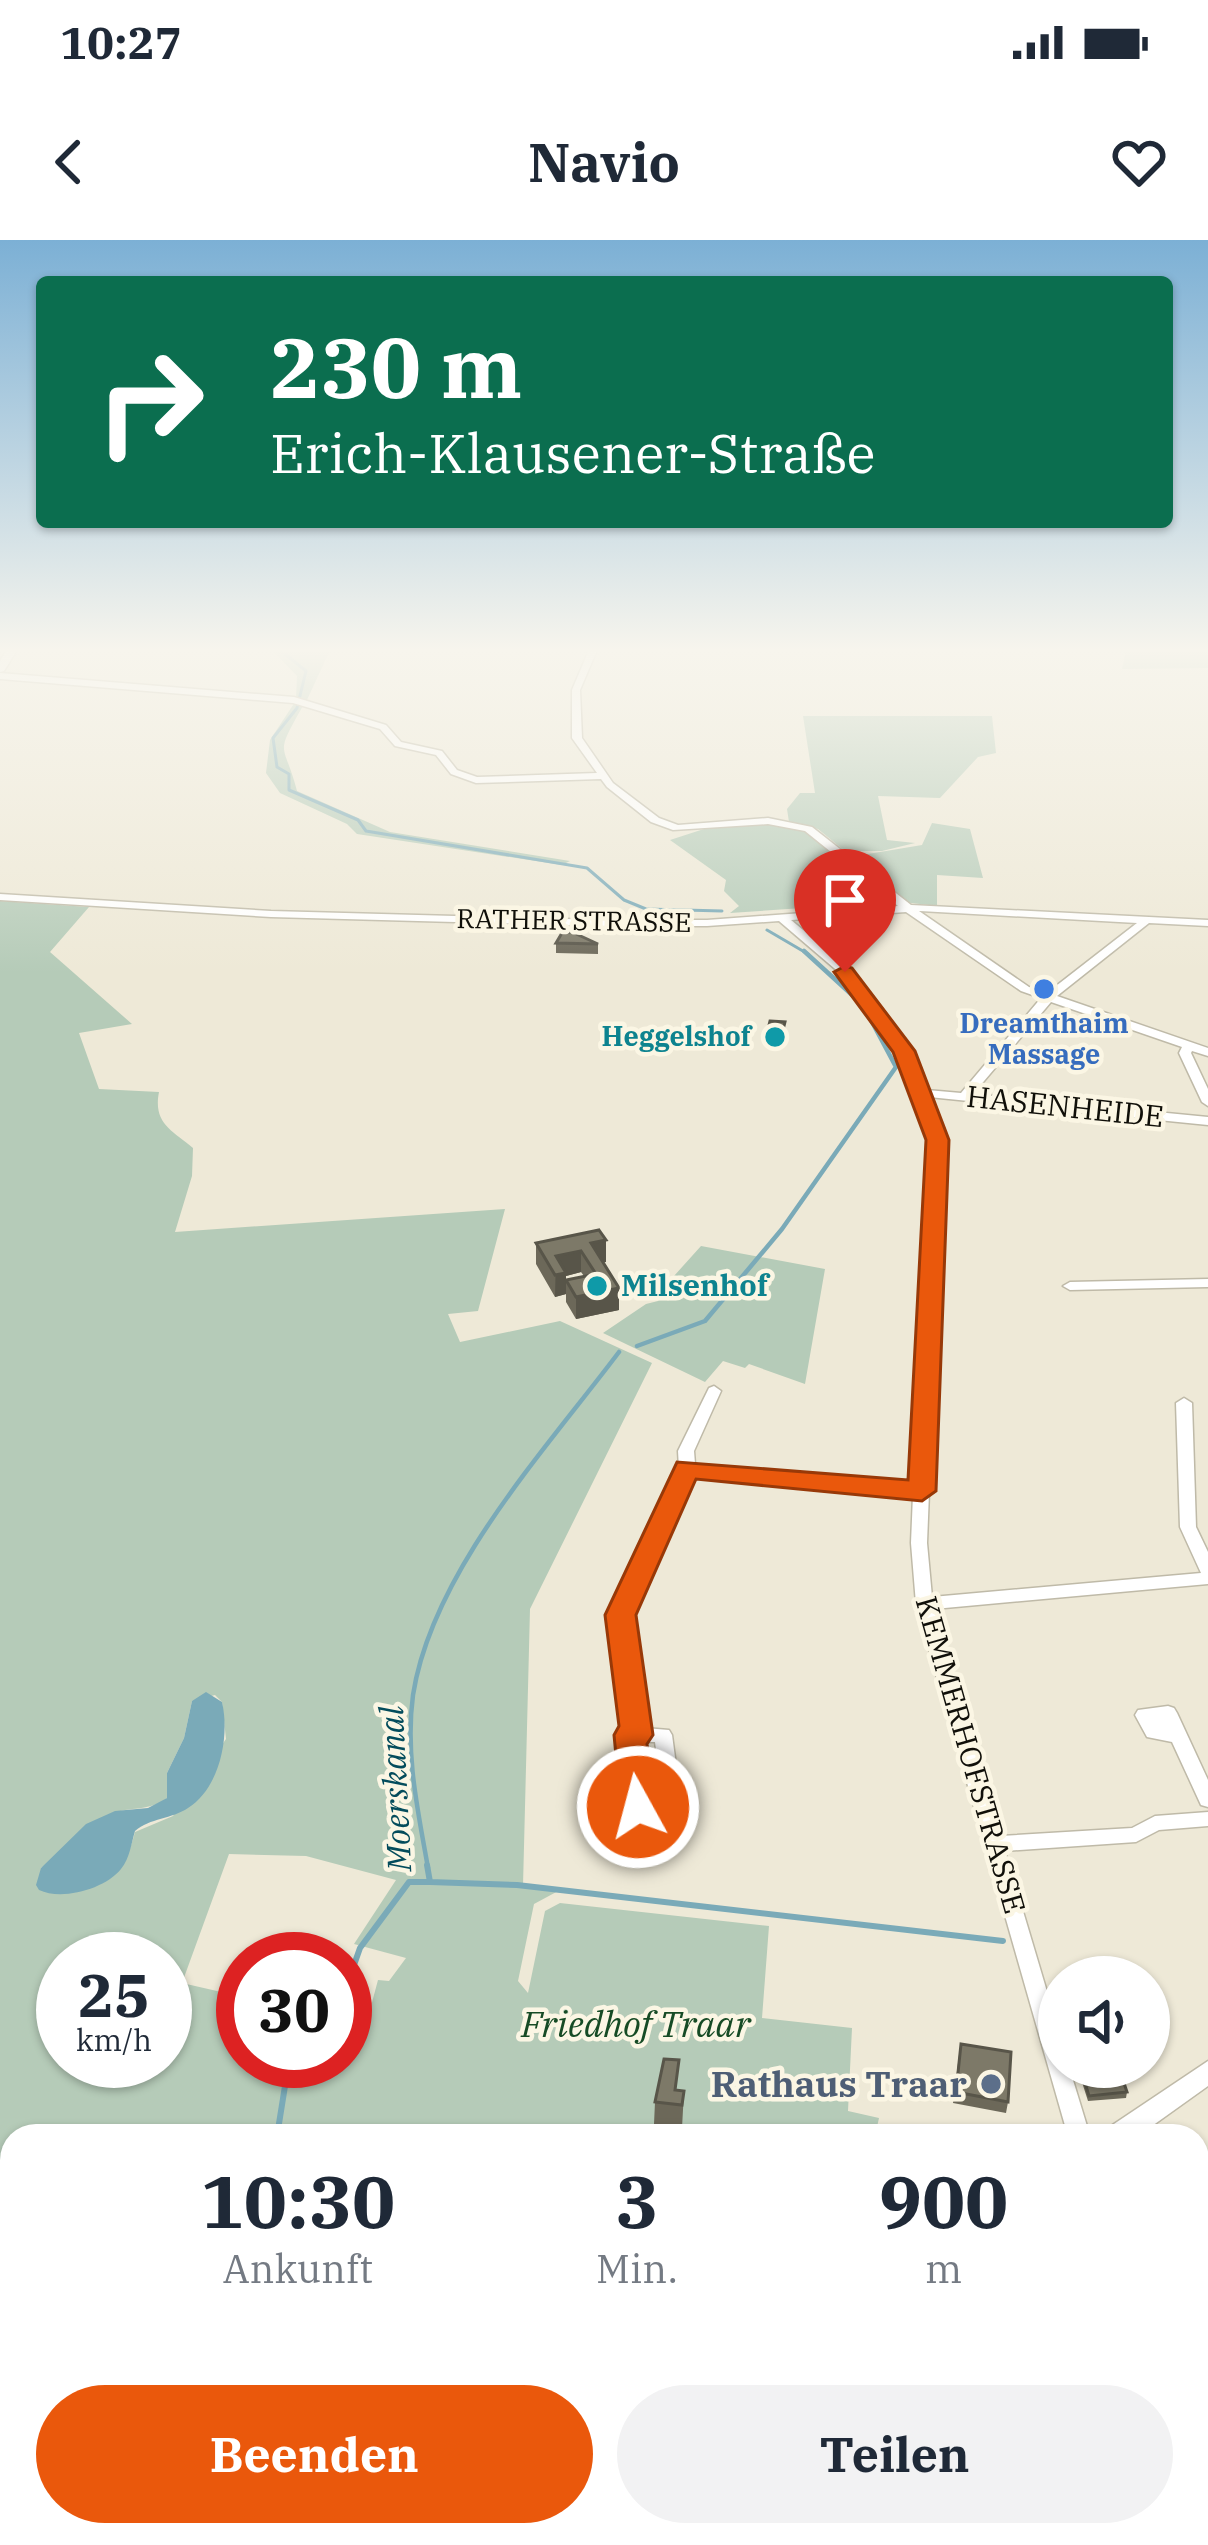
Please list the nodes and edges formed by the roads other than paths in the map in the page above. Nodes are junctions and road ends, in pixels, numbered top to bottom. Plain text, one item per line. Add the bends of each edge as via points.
1 (443, 758) edge
2 (590, 758) edge
3 (602, 776) junction
4 (0, 897) edge
5 (907, 908) junction
6 (782, 917) junction
7 (1148, 919) junction
8 (1208, 923) edge
9 (1048, 998) junction
10 (1189, 1046) junction
11 (1208, 1052) edge
12 (922, 1093) junction
13 (964, 1097) junction
14 (1208, 1102) edge
15 (1208, 1121) edge
16 (1208, 1283) edge
17 (1070, 1286) dead end
18 (714, 1391) dead end
19 (1184, 1402) dead end
20 (687, 1468) junction
21 (922, 1491) junction
22 (1208, 1574) edge
23 (924, 1604) junction
24 (637, 1735) dead end
25 (1178, 1736) dead end
26 (1208, 1800) edge
27 (1208, 1819) edge
28 (997, 1844) junction
29 (1208, 2072) edge
30 (1076, 2124) edge
31 (1134, 2124) edge

1 - 3 street via 461,776 490,780
2 - 3 street
3 - 5 street via 666,826 768,821 808,829
4 - 6 street, RATHER STRASSE via 605,923
5 - 6 street, RATHER STRASSE
5 - 7 street, RATHER STRASSE
5 - 9 street
6 - 12 street, KEMMERHOFSTRASSE via 863,993
7 - 8 street, RATHER STRASSE
7 - 9 street
9 - 10 street
9 - 13 street
10 - 11 street
10 - 14 street
12 - 13 street, HASENHEIDE
12 - 21 street, KEMMERHOFSTRASSE via 939,1153
13 - 15 street, HASENHEIDE
16 - 17 street
18 - 20 street via 686,1451
19 - 22 street via 1188,1527
20 - 21 street
20 - 24 street via 620,1615
21 - 23 street, KEMMERHOFSTRASSE
22 - 23 street
23 - 28 street, KEMMERHOFSTRASSE
25 - 26 street
27 - 28 street via 1155,1823 1136,1834
28 - 30 street, KEMMERHOFSTRASSE
29 - 31 main road

